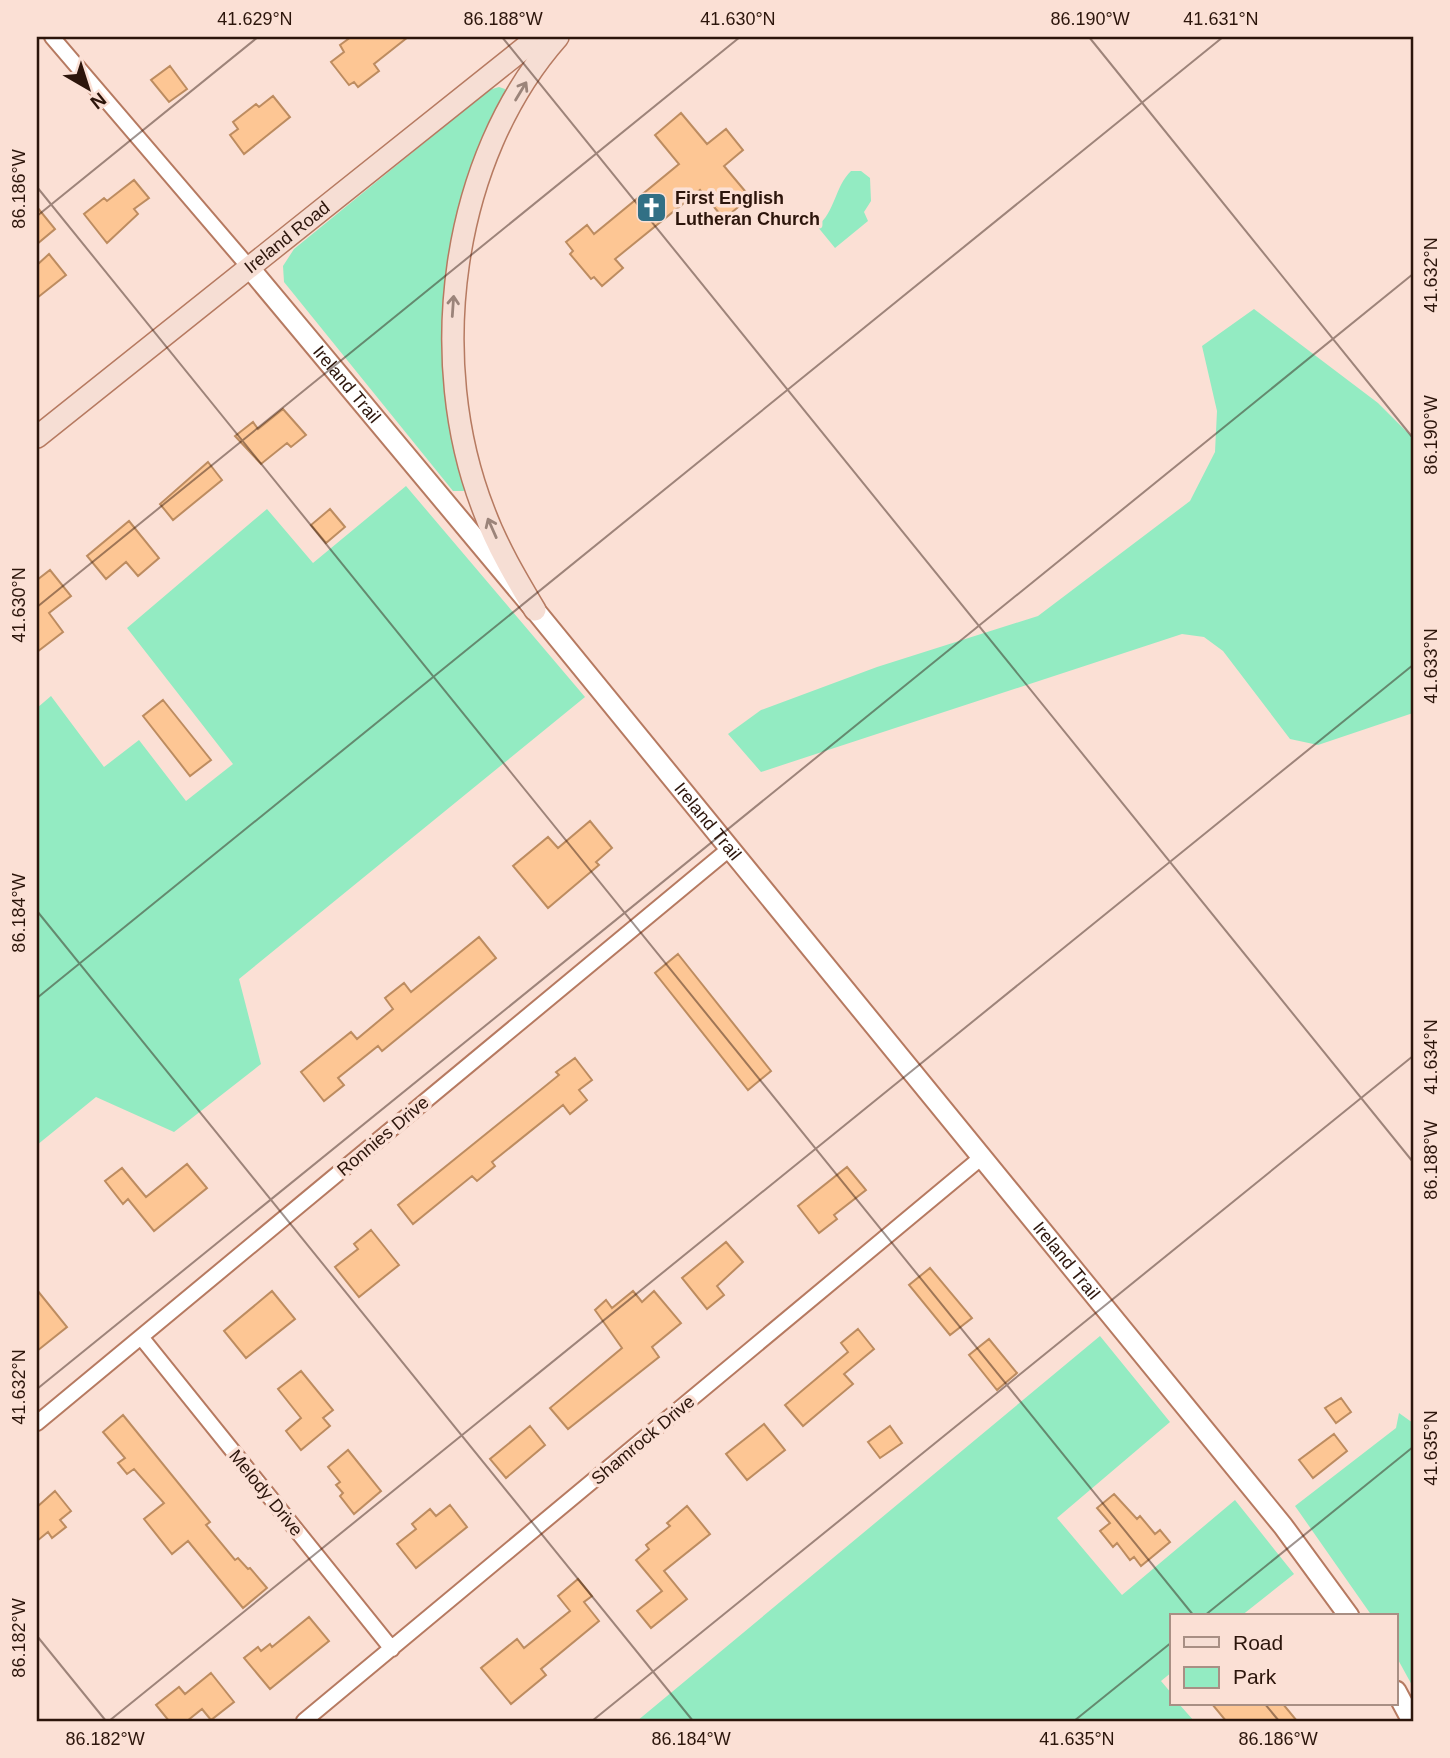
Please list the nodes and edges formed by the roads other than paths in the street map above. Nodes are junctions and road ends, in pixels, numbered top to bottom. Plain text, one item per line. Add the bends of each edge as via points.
1 (52, 37) edge
2 (538, 37) edge
3 (558, 37) edge
4 (248, 266) junction
5 (37, 437) edge
6 (535, 611) junction
7 (728, 850) junction
8 (982, 1157) junction
9 (141, 1337) junction
10 (37, 1423) edge
11 (1348, 1614) edge
12 (392, 1649) junction
13 (1398, 1695) edge
14 (304, 1721) edge
15 (1412, 1721) edge

1 - 4 street, Ireland Trail
2 - 4 main road, Ireland Road
6 -> 3 main road via 502,552 473,476 458,414 452,334 459,260 480,175 519,93
4 - 5 main road, Ireland Road
4 - 6 street, Ireland Trail
6 - 7 street, Ireland Trail
7 - 8 street, Ireland Trail
7 - 9 street, Ronnies Drive
8 - 11 street, Ireland Trail via 1283,1526
8 - 12 street, Shamrock Drive
9 - 10 street, Ronnies Drive
9 - 12 street, Melody Drive
12 - 14 street, Shamrock Drive
13 - 15 street

